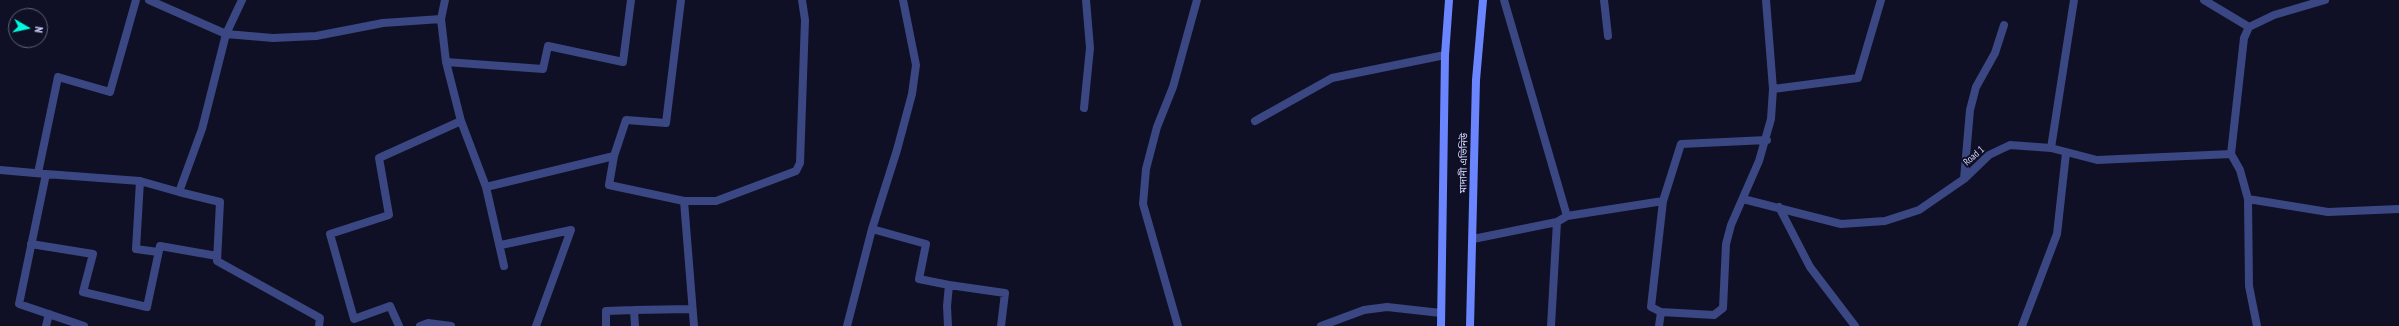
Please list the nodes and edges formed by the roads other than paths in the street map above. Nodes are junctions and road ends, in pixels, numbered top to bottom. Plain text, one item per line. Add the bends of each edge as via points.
1 (136, 0) edge
2 (149, 0) edge
3 (242, 0) edge
4 (445, 0) edge
5 (631, 0) edge
6 (681, 0) edge
7 (802, 0) edge
8 (902, 0) edge
9 (1086, 0) edge
10 (1197, 0) edge
11 (1449, 0) edge
12 (1482, 0) edge
13 (1504, 0) edge
14 (1604, 0) edge
15 (1766, 0) edge
16 (1881, 0) edge
17 (2074, 0) edge
18 (2204, 0) edge
19 (2325, 0) edge
20 (441, 19) junction
21 (2004, 25) dead end
22 (2249, 27) junction
23 (226, 34) junction
24 (1608, 36) dead end
25 (1445, 55) junction
26 (446, 62) junction
27 (1773, 90) junction
28 (1084, 108) dead end
29 (461, 121) junction
30 (1255, 121) dead end
31 (1767, 140) junction
32 (2050, 148) junction
33 (2066, 153) junction
34 (2231, 154) junction
35 (614, 156) junction
36 (0, 170) edge
37 (42, 173) junction
38 (1964, 179) junction
39 (140, 181) junction
40 (486, 187) junction
41 (179, 192) junction
42 (1743, 199) junction
43 (2248, 199) junction
44 (684, 201) junction
45 (1663, 201) junction
46 (1778, 207) junction
47 (2399, 209) edge
48 (1567, 216) junction
49 (1557, 222) junction
50 (872, 229) junction
51 (1473, 239) junction
52 (31, 244) junction
53 (501, 245) junction
54 (158, 252) junction
55 (217, 256) junction
56 (504, 266) dead end
57 (949, 285) junction
58 (692, 309) junction
59 (634, 310) junction
60 (1661, 312) junction
61 (1441, 313) junction
62 (49, 314) junction
63 (46, 326) edge
64 (84, 326) edge
65 (319, 326) edge
66 (399, 326) edge
67 (420, 326) edge
68 (451, 326) edge
69 (536, 326) edge
70 (606, 326) edge
71 (635, 326) edge
72 (694, 326) edge
73 (847, 326) edge
74 (948, 326) edge
75 (1001, 326) edge
76 (1178, 326) edge
77 (1321, 326) edge
78 (1441, 326) edge
79 (1470, 326) edge
80 (1551, 326) edge
81 (1659, 326) edge
82 (1855, 326) edge
83 (2022, 326) edge
84 (2257, 326) edge

1 - 37 street via 110,92 58,77
2 - 23 street
3 - 23 street
4 - 20 street
5 - 26 street via 623,62 548,46 543,69
6 - 35 street via 666,123 626,120
7 - 44 street via 805,20 800,163 796,171 716,201
8 - 50 street via 916,65 912,94 897,150
9 - 28 street via 1090,48
10 - 76 street via 1173,87 1157,128 1146,169 1143,204
11 - 25 main road, মাদানী এভিনিউ
12 - 51 main road, মাদানী এভিনিউ via 1476,80
13 - 48 street
14 - 24 street
15 - 27 street
16 - 27 street via 1858,78
17 - 32 street
18 - 22 street
19 - 22 street via 2274,14
20 - 23 street via 384,22 316,36 273,38
20 - 26 street
21 - 38 street via 1995,53 1976,87 1970,110
22 - 34 street via 2244,38
23 - 41 street via 202,129
25 - 30 street via 1332,78
25 - 61 main road, মাদানী এভিনিউ
26 - 29 street
27 - 31 street
29 - 40 street
29 - 66 street via 378,158 389,215 330,234 354,319 390,306
31 - 42 street
31 - 45 street via 1681,144
32 - 33 street, Road 1
32 - 38 street, Road 1 via 2010,145 1989,155
33 - 34 street, Road 1 via 2097,160
33 - 83 street via 2057,234
34 - 43 street via 2240,170
35 - 40 street
35 - 44 street via 609,185
36 - 37 street
37 - 39 street
37 - 52 street
38 - 46 street, Road 1 via 1919,210 1885,221 1841,224
39 - 41 street
39 - 54 street via 136,249
40 - 53 street
41 - 55 street via 220,202
42 - 46 street, Road 1
42 - 60 street via 1726,244 1723,308 1714,315
43 - 47 street via 2328,212
43 - 84 street via 2249,286
44 - 58 street
45 - 48 street
45 - 60 street via 1651,307
46 - 82 street via 1810,267
48 - 49 street
49 - 51 street
49 - 80 street
50 - 57 street via 926,244 919,279
50 - 73 street
51 - 79 main road, মাদানী এভিনিউ
52 - 54 street via 93,254 83,292 147,307
52 - 62 street via 19,304
53 - 56 street
53 - 69 street via 571,230
54 - 55 street via 160,246
55 - 65 street via 217,261 320,318
57 - 74 street
57 - 75 street via 1005,293
58 - 59 street
58 - 72 street
59 - 70 street via 606,311
59 - 71 street
60 - 81 street
61 - 77 street via 1380,308 1364,310
61 - 78 main road, মাদানী এভিনিউ
62 - 63 street
62 - 64 street
67 - 68 street via 428,322

